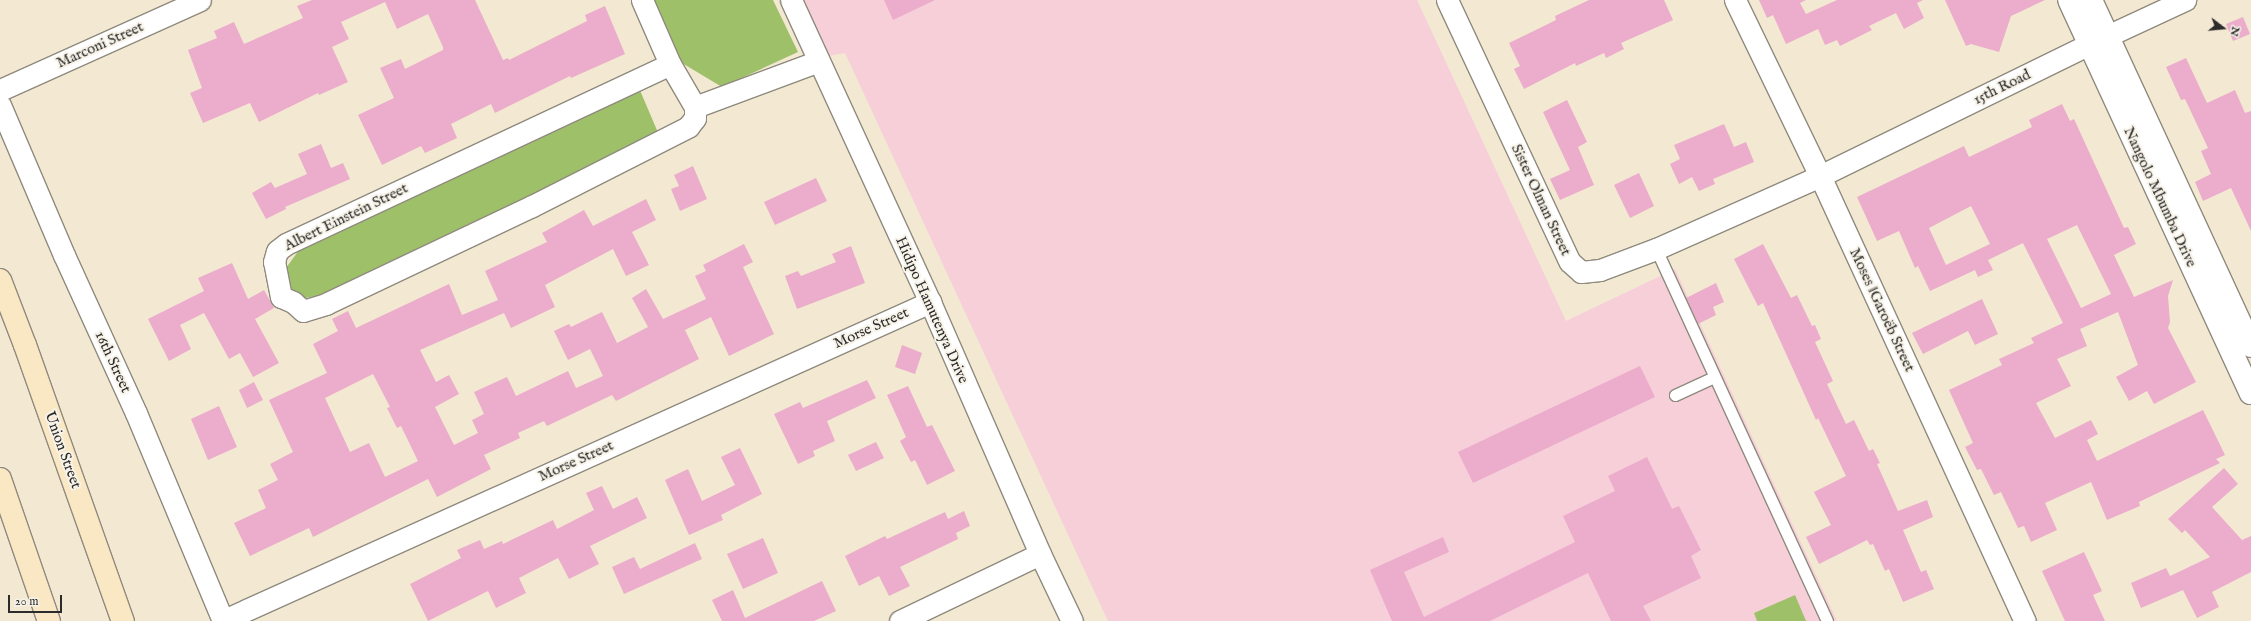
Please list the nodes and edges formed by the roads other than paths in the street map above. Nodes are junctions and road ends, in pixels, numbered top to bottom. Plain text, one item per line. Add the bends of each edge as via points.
1 (200, 0) edge
2 (642, 0) edge
3 (791, 0) edge
4 (1447, 0) edge
5 (1735, 0) edge
6 (2069, 0) edge
7 (2091, 0) edge
8 (2186, 0) edge
9 (2099, 40) junction
10 (819, 61) junction
11 (670, 64) junction
12 (0, 90) edge
13 (0, 105) edge
14 (695, 107) junction
15 (1820, 176) junction
16 (1656, 249) junction
17 (0, 280) edge
18 (930, 302) junction
19 (2251, 346) edge
20 (1714, 377) junction
21 (2251, 394) edge
22 (1675, 395) dead end
23 (0, 479) edge
24 (1040, 554) junction
25 (913, 618) edge
26 (49, 621) edge
27 (123, 621) edge
28 (222, 621) edge
29 (1072, 621) edge
30 (1827, 621) edge
31 (2025, 621) edge

1 - 12 street, Marconi Street
2 - 11 street
3 - 10 street, Hidipo Hamutenya Drive
4 - 16 street, Sister Olman Street via 1570,262 1581,272 1600,270
5 - 15 street, Moses ǁGaroëb Street
6 - 9 street, Nangolo Mbumba Drive
7 - 9 street, Nangolo Mbumba Drive
8 - 9 street, 15th Road
9 - 15 street, 15th Road
9 - 19 street, Nangolo Mbumba Drive
9 - 21 street, Nangolo Mbumba Drive
10 - 14 street
10 - 18 street, Hidipo Hamutenya Drive
11 - 14 street
11 - 14 street, Albert Einstein Street via 286,244 277,251 274,262 281,297 294,302 304,311 326,304 532,206 688,127 695,118
13 - 28 street, 16th Street via 64,255 143,428
15 - 16 street, Sister Olman Street
15 - 31 street, Moses ǁGaroëb Street
16 - 20 lane
17 - 27 main road, Union Street via 26,345
18 - 24 street, Hidipo Hamutenya Drive
18 - 28 street, Morse Street
20 - 22 lane
20 - 30 lane
23 - 26 main road
24 - 25 street
24 - 29 street, Hidipo Hamutenya Drive

